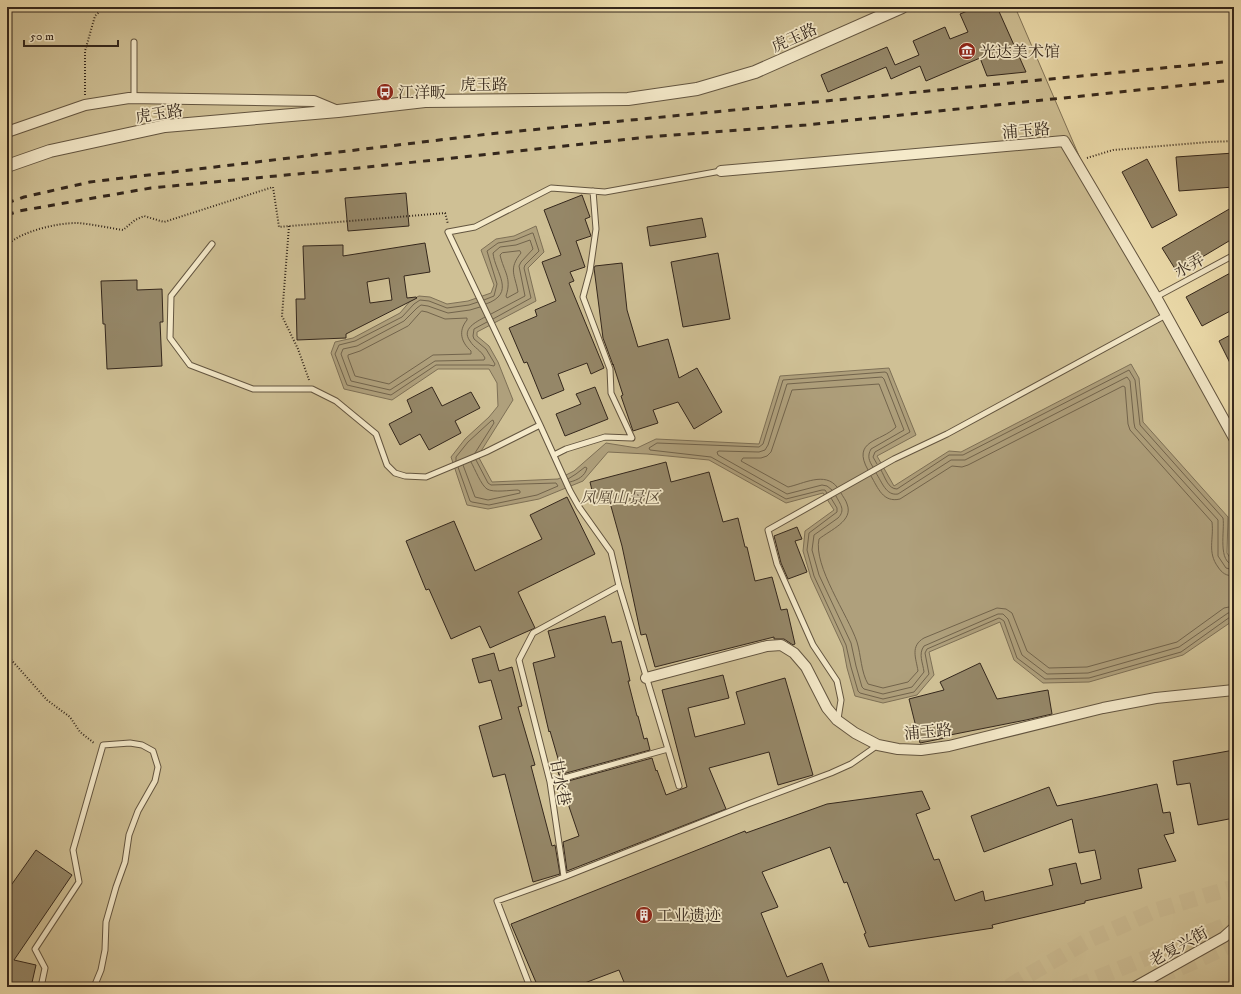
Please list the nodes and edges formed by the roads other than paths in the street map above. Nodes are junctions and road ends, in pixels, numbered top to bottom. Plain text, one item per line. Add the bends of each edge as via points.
1 (902, 7) edge
2 (134, 42) dead end
3 (134, 98) junction
4 (338, 111) junction
5 (7, 132) edge
6 (7, 166) edge
7 (721, 170) joint
8 (593, 191) junction
9 (212, 244) dead end
10 (1234, 255) edge
11 (1156, 297) junction
12 (1166, 315) junction
13 (540, 425) junction
14 (1234, 438) edge
15 (554, 455) junction
16 (619, 586) junction
17 (646, 678) junction
18 (1234, 690) edge
19 (837, 720) junction
20 (878, 745) junction
21 (668, 749) junction
22 (550, 782) junction
23 (679, 786) dead end
24 (564, 877) junction
25 (1234, 928) edge
26 (41, 987) edge
27 (94, 987) edge
28 (530, 987) edge
29 (1135, 987) edge

1 - 4 street, 虎玉路 via 754,72 697,89 628,99 425,101
2 - 3 lane
3 - 4 street via 314,101
3 - 5 street via 85,105
4 - 6 street, 虎玉路 via 165,126 50,152
7 - 8 lane via 606,192
7 - 11 street, 浦玉路 via 1064,141
8 - 13 lane via 550,188 475,226 448,232
8 - 15 lane via 596,229 583,297 610,369 611,393 632,438 606,437
9 - 13 lane via 171,296 170,338 190,365 253,389 312,389 336,401 376,434 387,465 396,473 405,476 426,477 486,452
10 - 11 lane, 水弄
11 - 12 street, 浦玉路
12 - 14 street, 浦玉路
12 - 19 lane via 947,434 894,459 768,530 777,564 813,645 837,681 841,700
13 - 15 lane
15 - 16 lane via 579,507 611,552
16 - 17 lane
16 - 22 lane, 甘水巷 via 533,634 519,660
17 - 19 street, 浦玉路 via 767,646 781,646 794,652 806,667 827,708
17 - 21 lane
18 - 20 street, 浦玉路 via 1156,698 1103,708 949,746 921,750
19 - 20 street, 浦玉路
20 - 24 lane via 851,764 831,773
21 - 22 lane
21 - 23 lane
22 - 24 lane, 甘水巷
24 - 28 lane via 497,901
25 - 29 street, 老复兴街 via 1224,937
26 - 27 lane via 45,968 35,949 79,882 73,850 103,745 130,742 154,751 158,767 155,781 138,811 129,835 125,862 106,922 105,950

